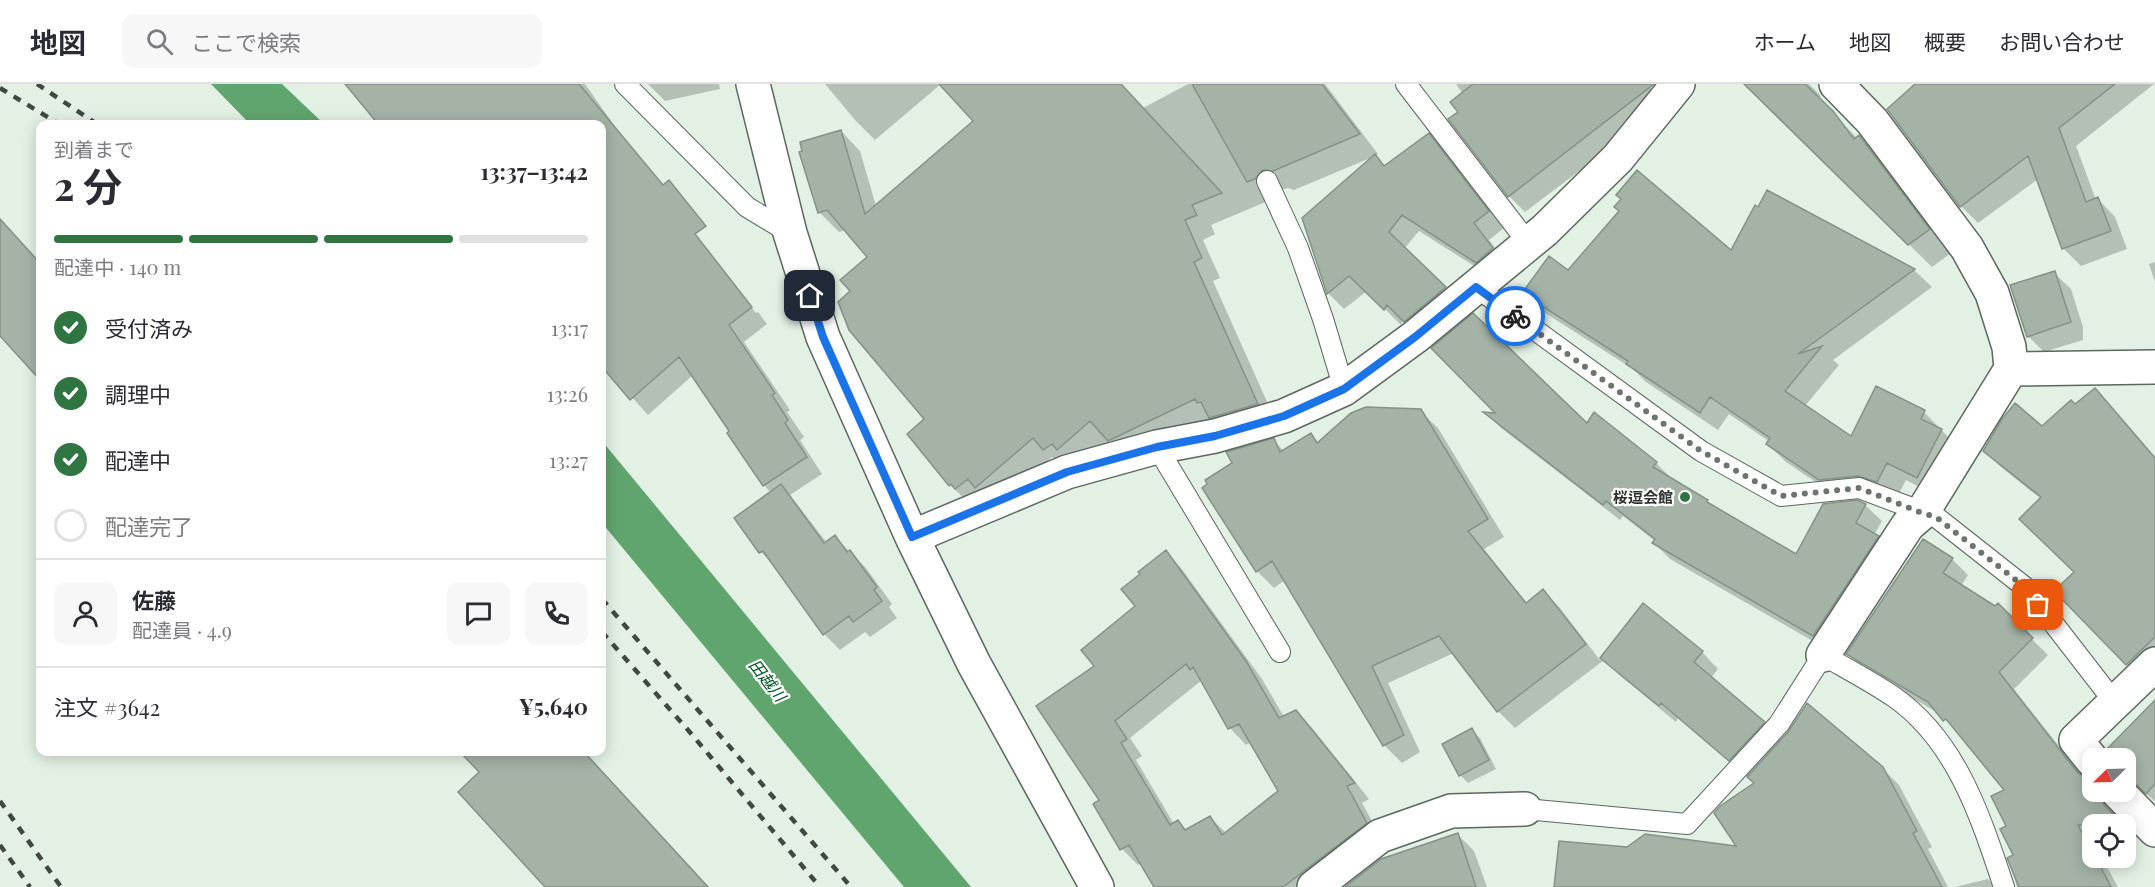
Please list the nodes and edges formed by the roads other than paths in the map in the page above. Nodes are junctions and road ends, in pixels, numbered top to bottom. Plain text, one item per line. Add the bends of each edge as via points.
1 (625, 84) edge
2 (753, 84) edge
3 (1406, 84) edge
4 (1678, 84) edge
5 (1836, 84) edge
6 (1267, 181) dead end
7 (790, 233) junction
8 (1529, 244) junction
9 (1476, 287) junction
10 (2155, 367) edge
11 (2011, 369) junction
12 (1344, 389) junction
13 (1157, 447) junction
14 (1922, 513) junction
15 (912, 537) junction
16 (1280, 652) dead end
17 (1823, 655) junction
18 (2155, 664) edge
19 (2115, 704) junction
20 (2082, 748) edge
21 (2128, 802) edge
22 (1525, 809) joint
23 (2155, 830) edge
24 (1097, 887) edge
25 (1314, 887) edge
26 (2004, 887) edge

1 - 7 lane via 747,207
2 - 7 street
3 - 8 lane
4 - 8 street via 1618,158
5 - 11 street via 1872,121 1967,248 1992,293 2009,347
6 - 12 lane via 1298,248
7 - 15 street via 823,337
8 - 9 street
9 - 12 street
9 - 14 lane via 1701,451 1781,496 1859,488
10 - 11 street
11 - 14 street
12 - 13 street via 1284,416 1215,436
13 - 15 street via 1067,472
13 - 16 lane
14 - 17 street via 1908,525
14 - 19 lane via 1936,517 2026,588
15 - 24 street via 974,664
17 - 22 lane via 1779,724 1687,824
17 - 26 lane via 1895,698 1930,729 1957,767 1984,825
18 - 19 street
19 - 20 street via 2076,740
21 - 23 street
22 - 25 street via 1451,811 1380,836

